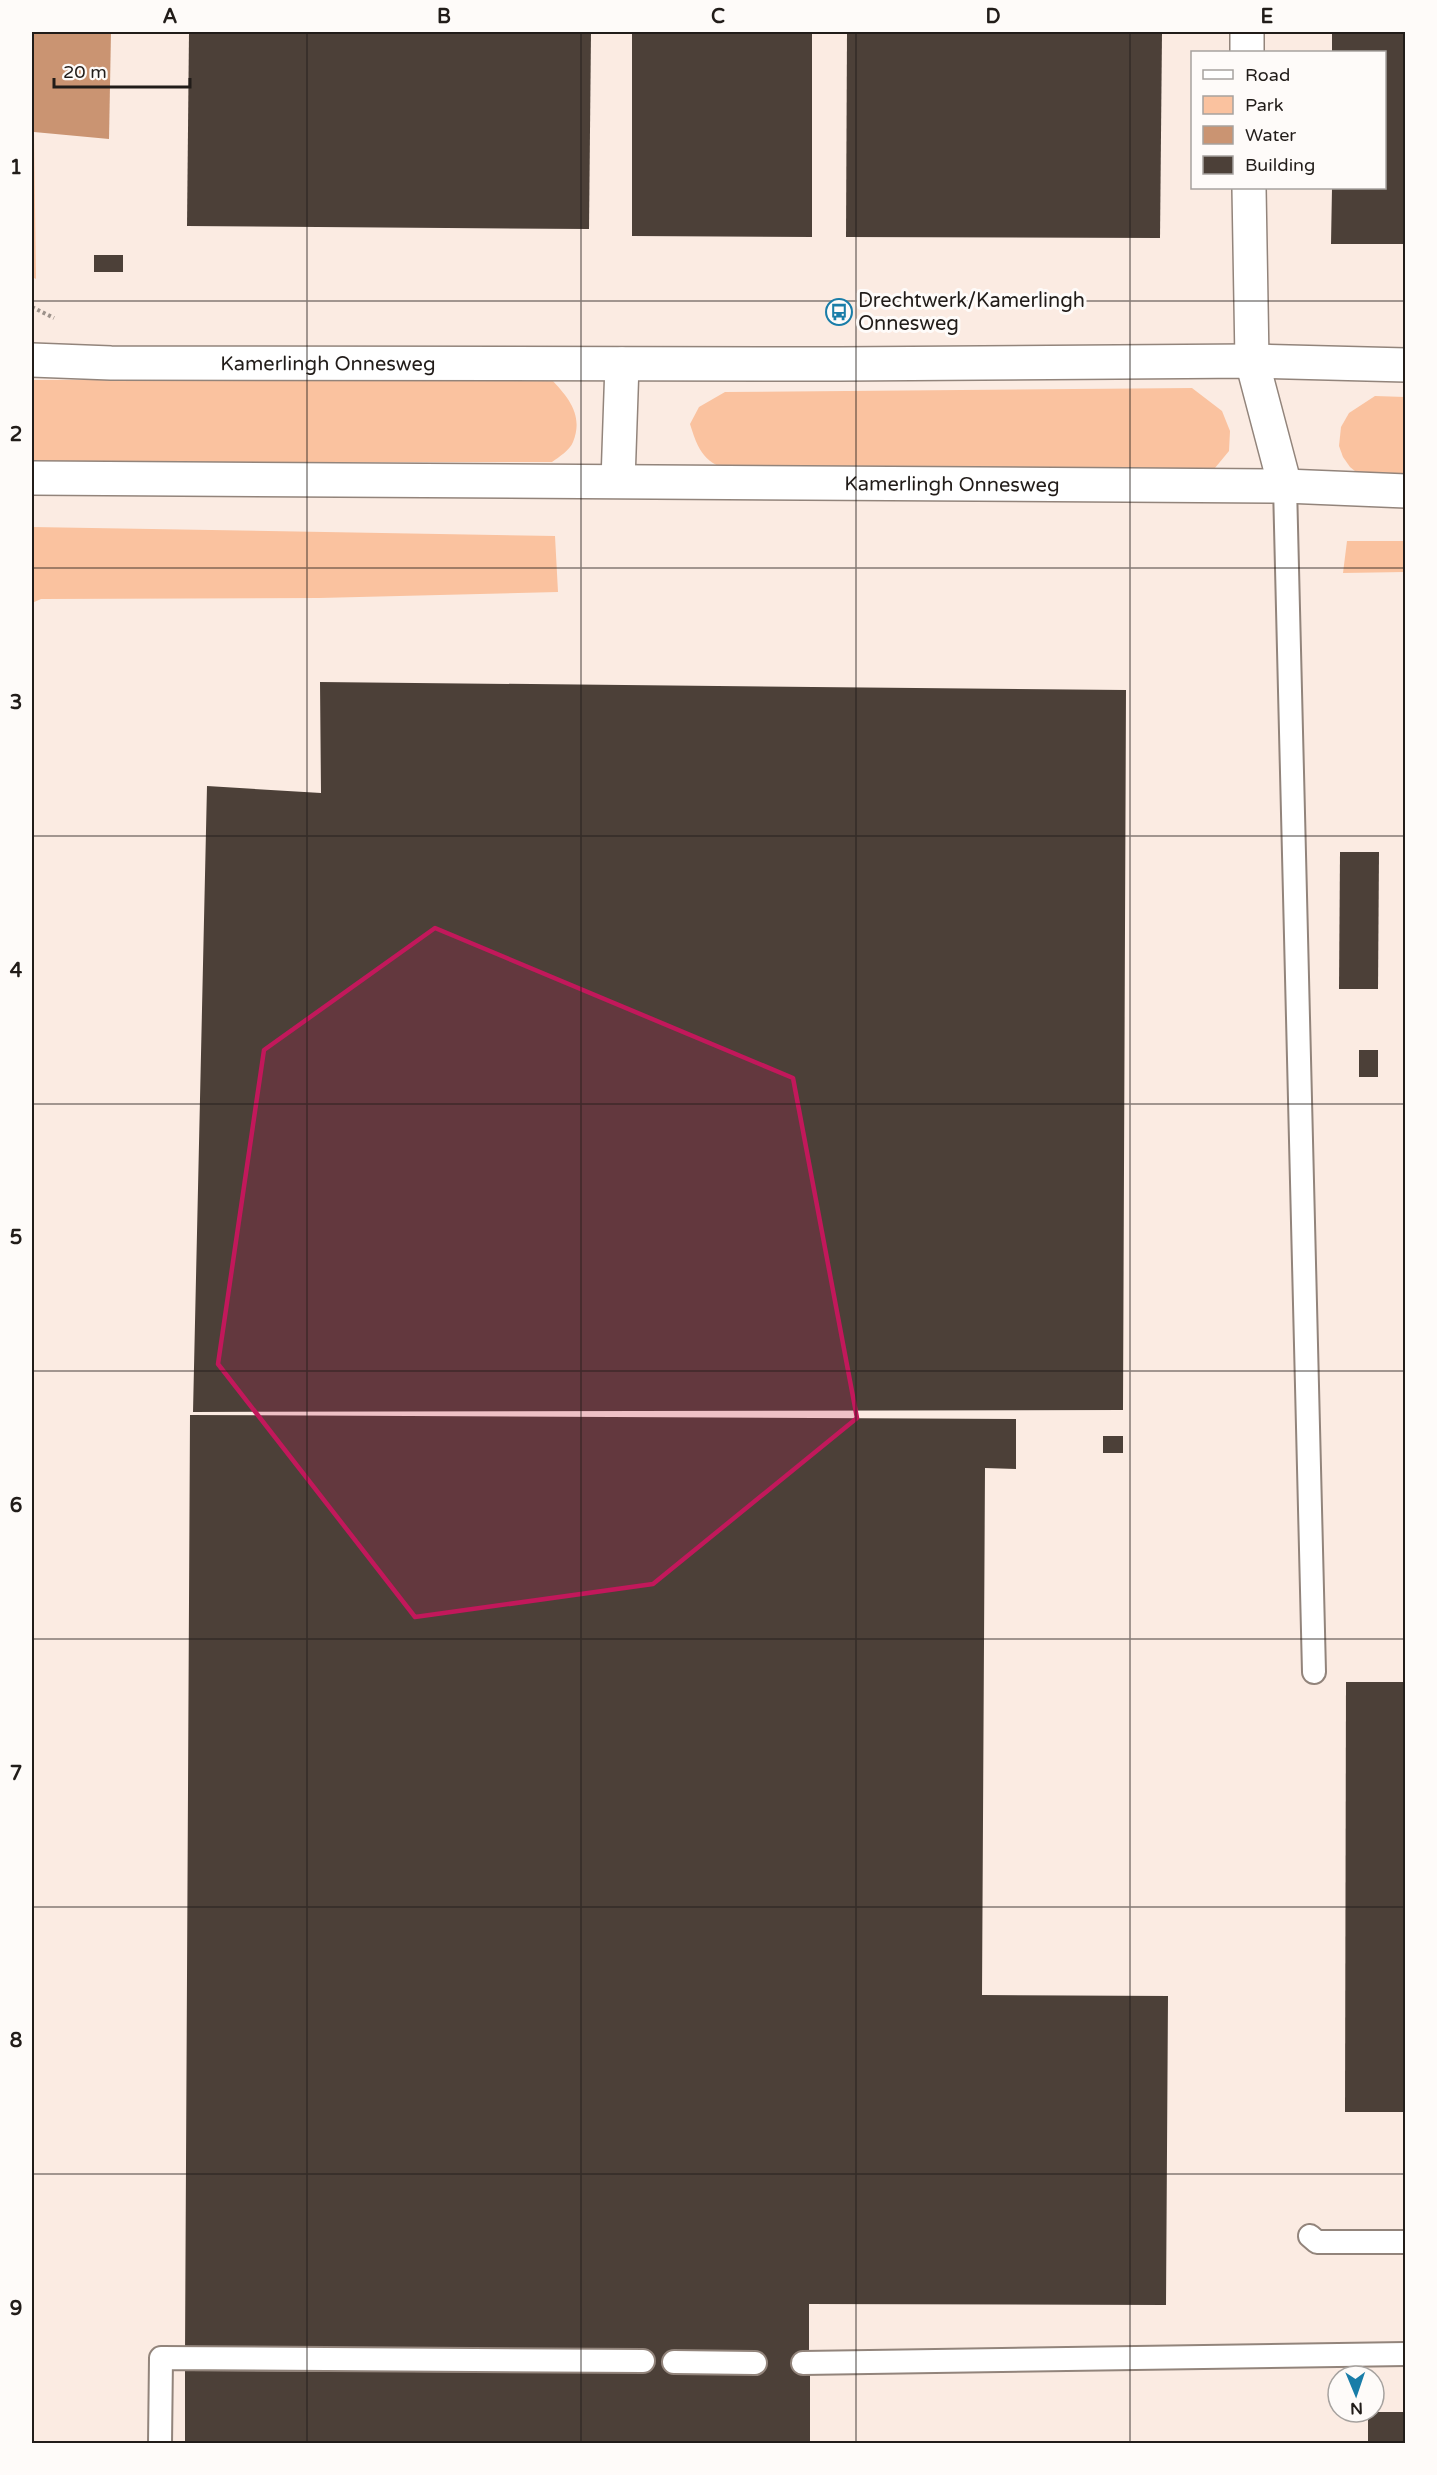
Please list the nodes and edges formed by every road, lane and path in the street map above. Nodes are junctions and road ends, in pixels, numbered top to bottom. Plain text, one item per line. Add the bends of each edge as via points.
1 (1247, 32) edge
2 (1247, 51) edge
3 (1250, 189) edge
4 (32, 360) edge
5 (1252, 361) junction
6 (622, 364) junction
7 (1406, 365) edge
8 (32, 478) edge
9 (618, 481) junction
10 (1285, 486) junction
11 (1406, 491) edge
12 (1314, 1672) dead end
13 (1310, 2236) dead end
14 (1406, 2242) edge
15 (1406, 2354) edge
16 (643, 2361) dead end
17 (674, 2362) dead end
18 (755, 2363) dead end
19 (803, 2363) dead end
20 (160, 2444) edge

1 - 2 street
3 - 5 street
4 - 6 street, Kamerlingh Onnesweg
5 - 6 street, Kamerlingh Onnesweg
5 - 7 street, Kamerlingh Onnesweg
5 - 10 street
6 - 9 street
8 - 9 street, Kamerlingh Onnesweg
9 - 10 street, Kamerlingh Onnesweg
10 - 11 street, Kamerlingh Onnesweg
10 - 12 lane
13 - 14 lane via 1317,2242
15 - 19 lane
16 - 20 lane via 160,2358
17 - 18 lane

